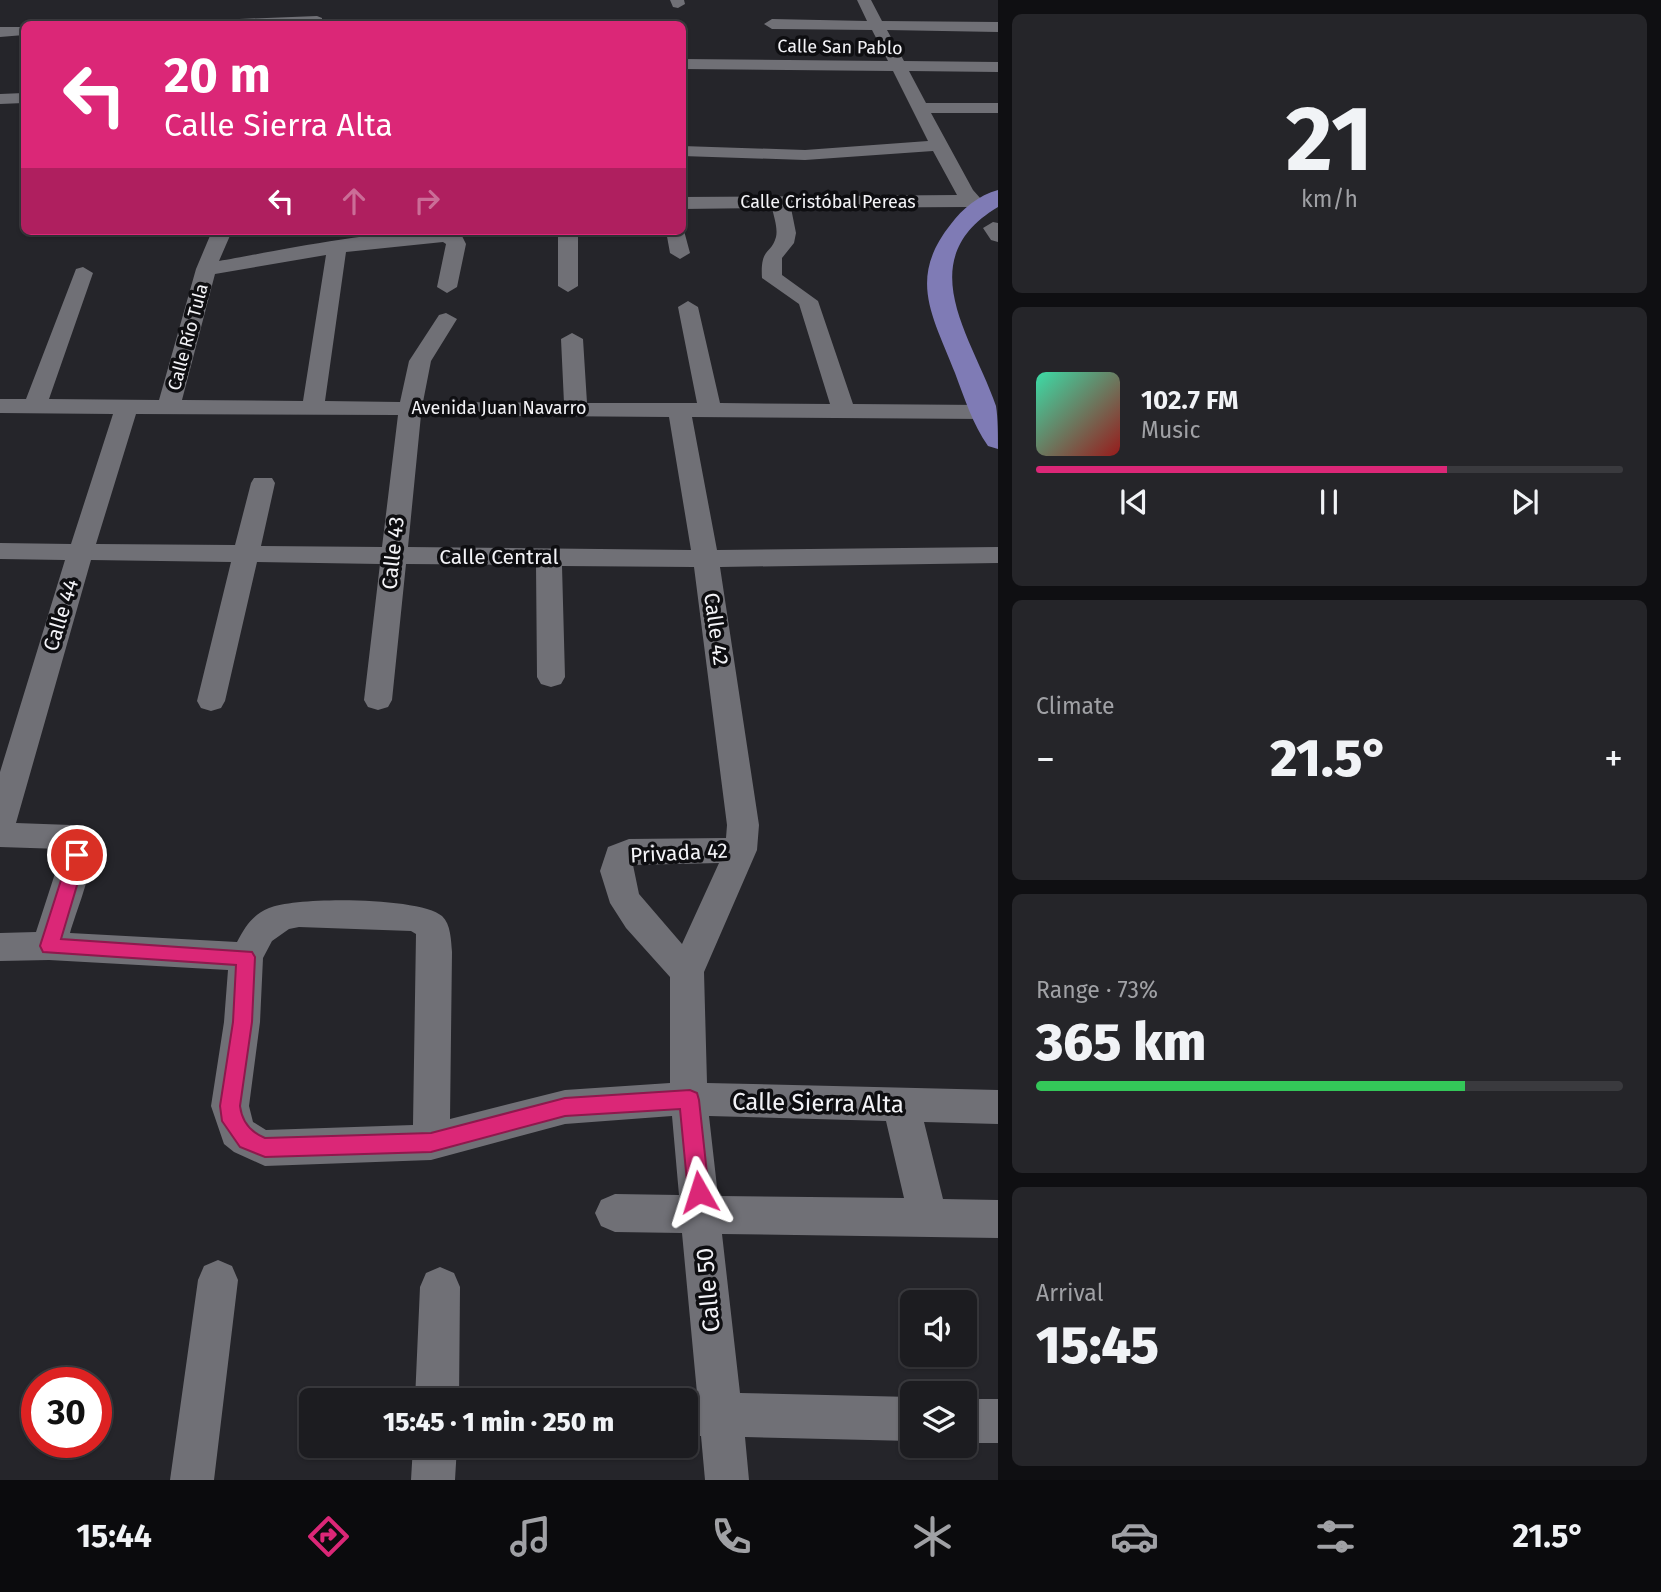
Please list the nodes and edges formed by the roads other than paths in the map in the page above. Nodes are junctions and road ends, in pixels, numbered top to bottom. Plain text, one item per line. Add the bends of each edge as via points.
1 (864, 0) edge
2 (319, 18) edge
3 (279, 21) edge
4 (772, 24) dead end
5 (876, 27) junction
6 (998, 27) edge
7 (21, 31) edge
8 (0, 32) edge
9 (686, 64) edge
10 (897, 67) junction
11 (998, 67) edge
12 (21, 98) edge
13 (0, 99) edge
14 (918, 108) junction
15 (998, 108) edge
16 (939, 145) junction
17 (686, 151) edge
18 (725, 152) junction
19 (728, 187) junction
20 (686, 202) edge
21 (781, 203) junction
22 (988, 214) edge
23 (220, 235) edge
24 (568, 235) edge
25 (677, 235) edge
26 (337, 249) junction
27 (680, 253) dead end
28 (206, 269) junction
29 (83, 273) dead end
30 (568, 286) dead end
31 (447, 287) dead end
32 (688, 307) dead end
33 (446, 319) dead end
34 (572, 339) dead end
35 (0, 406) edge
36 (35, 406) junction
37 (127, 406) junction
38 (169, 406) junction
39 (410, 407) junction
40 (313, 408) junction
41 (576, 408) junction
42 (679, 409) junction
43 (710, 410) junction
44 (844, 412) junction
45 (991, 412) edge
46 (998, 440) edge
47 (263, 483) dead end
48 (0, 551) edge
49 (81, 551) junction
50 (247, 553) junction
51 (998, 555) edge
52 (549, 556) junction
53 (392, 558) junction
54 (705, 559) junction
55 (551, 677) dead end
56 (378, 700) dead end
57 (211, 701) dead end
58 (0, 825) edge
59 (0, 835) edge
60 (741, 850) junction
61 (49, 946) junction
62 (0, 947) edge
63 (246, 957) junction
64 (687, 972) junction
65 (690, 1100) junction
66 (901, 1105) junction
67 (998, 1107) edge
68 (431, 1142) junction
69 (615, 1213) dead end
70 (701, 1215) junction
71 (929, 1218) junction
72 (998, 1219) edge
73 (218, 1280) dead end
74 (440, 1287) dead end
75 (437, 1388) edge
76 (703, 1414) edge
77 (900, 1419) edge
78 (977, 1421) edge
79 (998, 1421) edge
80 (434, 1458) edge
81 (192, 1480) edge
82 (433, 1480) edge
83 (727, 1480) edge

1 - 5 street
2 - 3 street
4 - 5 street
5 - 6 street
5 - 10 street
7 - 8 street
9 - 10 street, Calle San Pablo
10 - 11 street, Calle San Pablo
10 - 14 street
12 - 13 street
14 - 15 street
14 - 16 street
16 - 18 street via 805,155
16 - 22 street
17 - 18 street
18 - 19 street
19 - 20 street, Calle Cristóbal Pereas
19 - 21 street, Calle Cristóbal Pereas
21 - 22 street, Calle Cristóbal Pereas
21 - 44 street via 786,233 784,243 770,257 772,278 808,301
22 - 45 main road via 958,229 943,253 937,281 942,308
23 - 28 street, Calle Río Tula
24 - 30 street
25 - 27 street
26 - 28 street
26 - 31 street via 385,240 450,237 456,244
26 - 40 street
28 - 38 street, Calle Río Tula
29 - 36 street
32 - 43 street
33 - 39 street, Calle 43 via 420,361
34 - 41 street
35 - 36 street, Avenida Juan Navarro
36 - 37 street, Avenida Juan Navarro
37 - 38 street, Avenida Juan Navarro
37 - 49 street, Calle 44
38 - 40 street, Avenida Juan Navarro
39 - 40 street, Avenida Juan Navarro
39 - 41 street, Avenida Juan Navarro
39 - 53 street, Calle 43
41 - 42 street, Avenida Juan Navarro
42 - 43 street, Avenida Juan Navarro
42 - 54 street, Calle 42
43 - 44 street, Avenida Juan Navarro
44 - 45 street, Avenida Juan Navarro
45 - 46 main road
47 - 50 street
48 - 49 street, Calle Central
49 - 50 street, Calle Central
49 - 58 street, Calle 44
50 - 53 street, Calle Central
50 - 57 street
51 - 54 street, Calle Central
52 - 53 street, Calle Central
52 - 54 street, Calle Central
52 - 55 street
53 - 56 street, Calle 43
54 - 60 street, Calle 42 via 740,800
59 - 61 street via 78,840
60 - 64 street
60 - 64 street, Privada 42 via 629,852 619,856 621,898
61 - 62 street
61 - 63 street
63 - 68 street, Calle Sierra Alta via 230,1106 237,1132 265,1148
63 - 68 street via 267,925 299,913 417,918 432,927
64 - 65 street, Calle 50
65 - 66 street, Calle Sierra Alta
65 - 68 street, Calle Sierra Alta via 565,1107
65 - 70 street, Calle 50
66 - 67 street, Calle Sierra Alta
66 - 71 street
69 - 70 street
70 - 71 street
70 - 76 street, Calle 50
71 - 72 street
73 - 81 street
74 - 75 street
76 - 77 street
76 - 83 street, Calle 50
78 - 79 street
80 - 82 street

